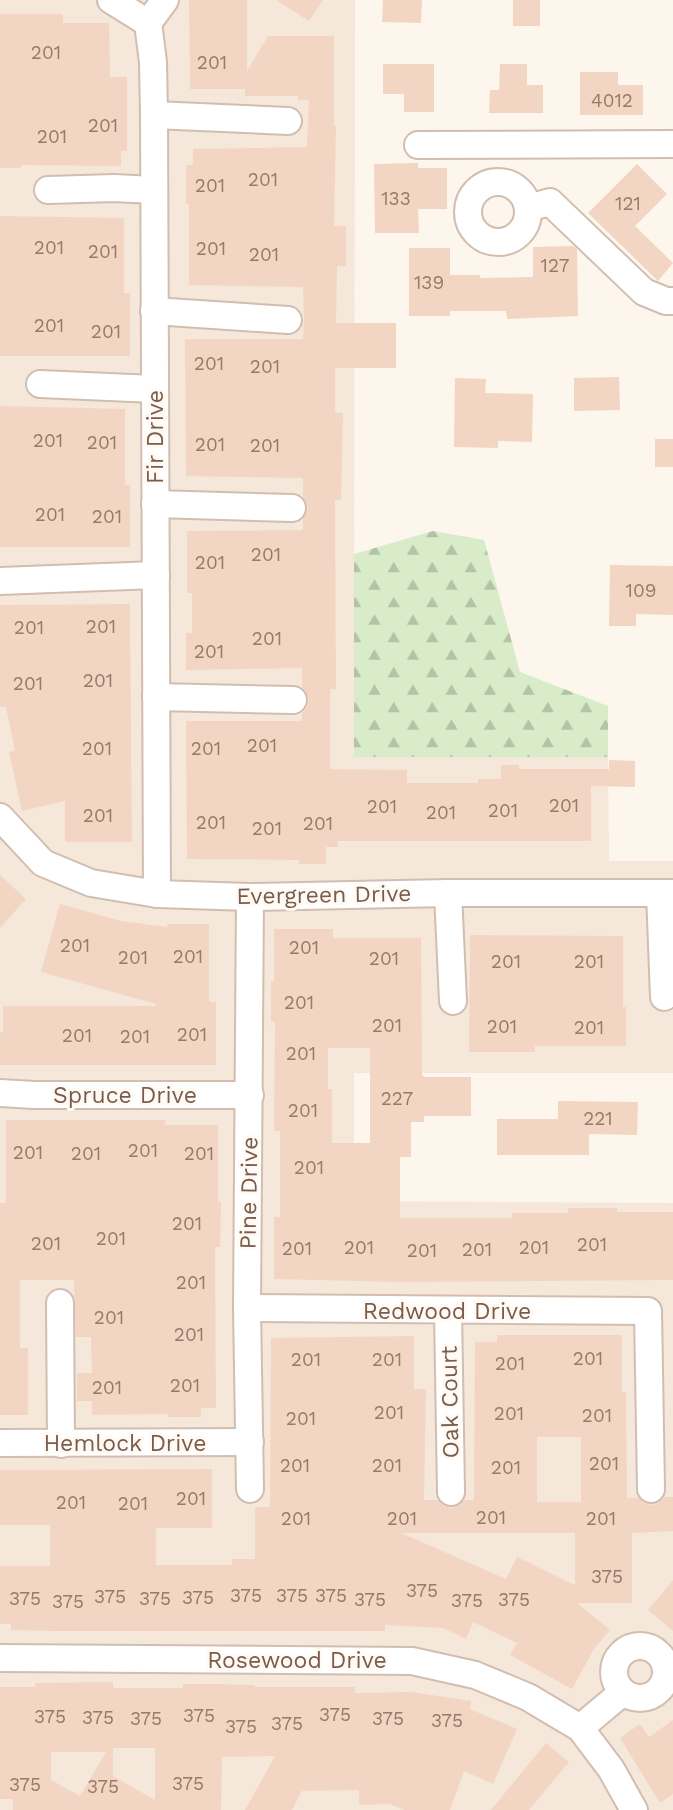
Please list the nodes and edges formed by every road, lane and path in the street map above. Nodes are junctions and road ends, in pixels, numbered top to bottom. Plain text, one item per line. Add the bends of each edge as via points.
1 (111, 0) edge
2 (165, 0) edge
3 (148, 23) junction
4 (154, 115) junction
5 (288, 121) dead end
6 (673, 144) edge
7 (418, 145) dead end
8 (48, 190) dead end
9 (154, 190) junction
10 (528, 208) dead end
11 (673, 301) edge
12 (155, 311) junction
13 (288, 320) dead end
14 (40, 384) dead end
15 (155, 389) junction
16 (155, 504) junction
17 (292, 509) dead end
18 (156, 575) junction
19 (0, 581) edge
20 (156, 697) junction
21 (293, 700) dead end
22 (0, 817) edge
23 (448, 893) junction
24 (667, 893) edge
25 (157, 894) junction
26 (250, 897) junction
27 (664, 997) dead end
28 (453, 1001) dead end
29 (0, 1093) edge
30 (250, 1096) junction
31 (60, 1303) dead end
32 (247, 1308) junction
33 (448, 1311) junction
34 (250, 1443) junction
35 (0, 1444) edge
36 (61, 1444) junction
37 (250, 1489) dead end
38 (651, 1489) dead end
39 (451, 1492) dead end
40 (0, 1658) edge
41 (623, 1692) dead end
42 (580, 1728) junction
43 (634, 1810) edge

1 - 3 street
2 - 3 street
3 - 4 street, Fir Drive
4 - 5 street
4 - 9 street, Fir Drive
6 - 7 street
8 - 9 street
9 - 12 street, Fir Drive
10 - 11 street via 550,202 644,292
12 - 13 street
12 - 15 street, Fir Drive
14 - 15 street
15 - 16 street, Fir Drive
16 - 17 street
16 - 18 street, Fir Drive
18 - 19 street
18 - 20 street, Fir Drive
20 - 21 street
20 - 25 street, Fir Drive
22 - 25 street, Evergreen Drive via 43,863 91,883
23 - 24 street, Evergreen Drive
23 - 26 street, Evergreen Drive
23 - 28 street
24 - 27 street
25 - 26 street, Evergreen Drive
26 - 30 street, Pine Drive
29 - 30 street, Spruce Drive
30 - 32 street, Pine Drive
31 - 36 street
32 - 33 street, Redwood Drive
32 - 34 street, Pine Drive
33 - 38 street, Redwood Drive via 648,1311
33 - 39 street, Oak Court
34 - 36 street, Hemlock Drive
34 - 37 street, Pine Drive
35 - 36 street, Hemlock Drive
40 - 42 street, Rosewood Drive via 412,1661 475,1675
41 - 42 street
42 - 43 street

